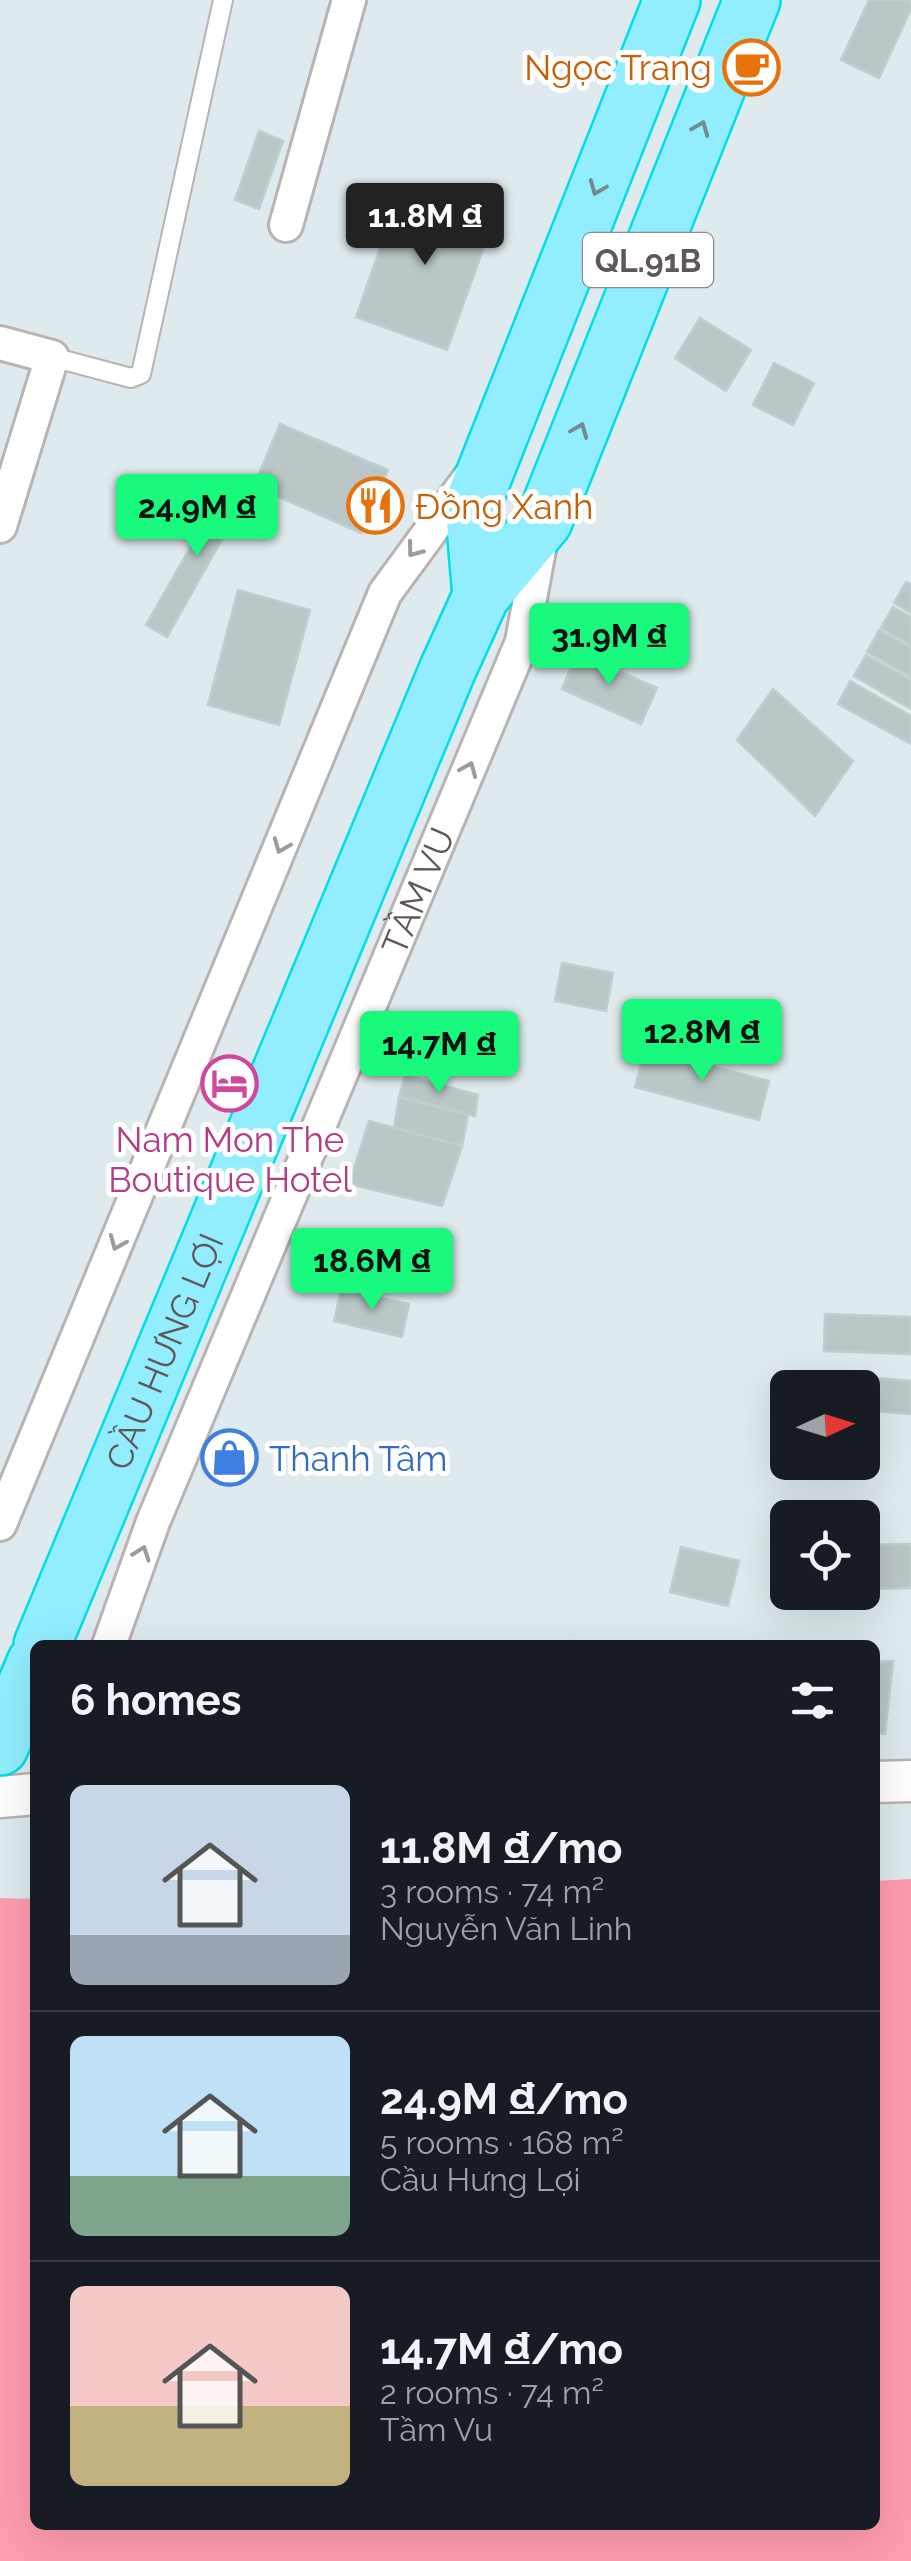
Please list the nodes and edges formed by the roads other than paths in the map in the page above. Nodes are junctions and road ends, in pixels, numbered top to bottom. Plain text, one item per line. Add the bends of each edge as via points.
1 (222, 0) edge
2 (349, 0) edge
3 (672, 0) edge
4 (752, 0) edge
5 (286, 225) dead end
6 (0, 343) edge
7 (52, 357) junction
8 (495, 445) junction
9 (544, 520) junction
10 (0, 526) edge
11 (481, 596) junction
12 (0, 1524) edge
13 (44, 1640) edge
14 (110, 1640) edge
15 (30, 1674) edge
16 (0, 1747) edge
17 (911, 1781) edge
18 (880, 1782) edge
19 (30, 1794) edge
20 (0, 1797) edge

1 - 7 lane via 141,374 131,378
2 - 5 street
3 -> 8 highway, QL.91B
9 -> 4 highway, QL.91B
6 - 7 street
7 - 10 street
8 - 11 highway, QL.91B via 473,503
8 -> 12 street via 385,593
9 - 11 highway, QL.91B
14 -> 9 street, TẦM VU via 160,1504 522,642
11 - 13 highway, CẦU HƯNG LỢI / QL.91B
15 - 16 highway
17 - 18 street
19 - 20 street

